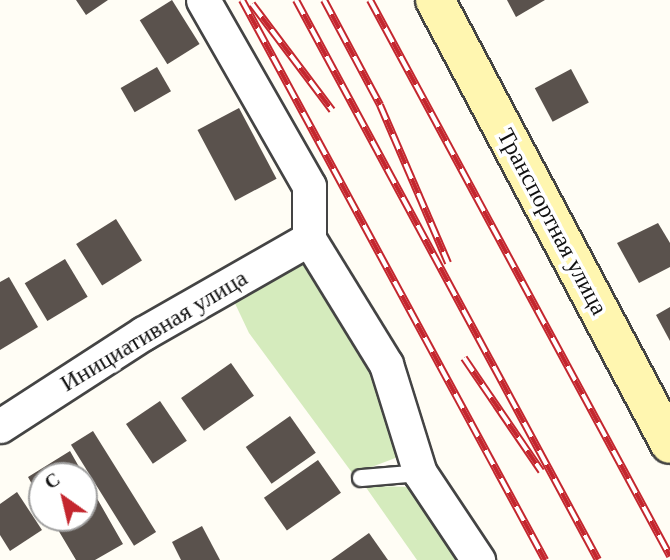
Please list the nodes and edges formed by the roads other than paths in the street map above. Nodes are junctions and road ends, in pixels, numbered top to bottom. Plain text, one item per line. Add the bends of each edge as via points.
1 (203, 0) edge
2 (435, 0) edge
3 (309, 239) junction
4 (0, 426) edge
5 (670, 444) edge
6 (420, 473) junction
7 (361, 478) dead end
8 (478, 560) edge

1 - 3 street via 309,186
2 - 5 main road, Транспортная улица
3 - 4 street, Инициативная улица via 144,333
3 - 6 street via 386,364
6 - 7 lane
6 - 8 street

